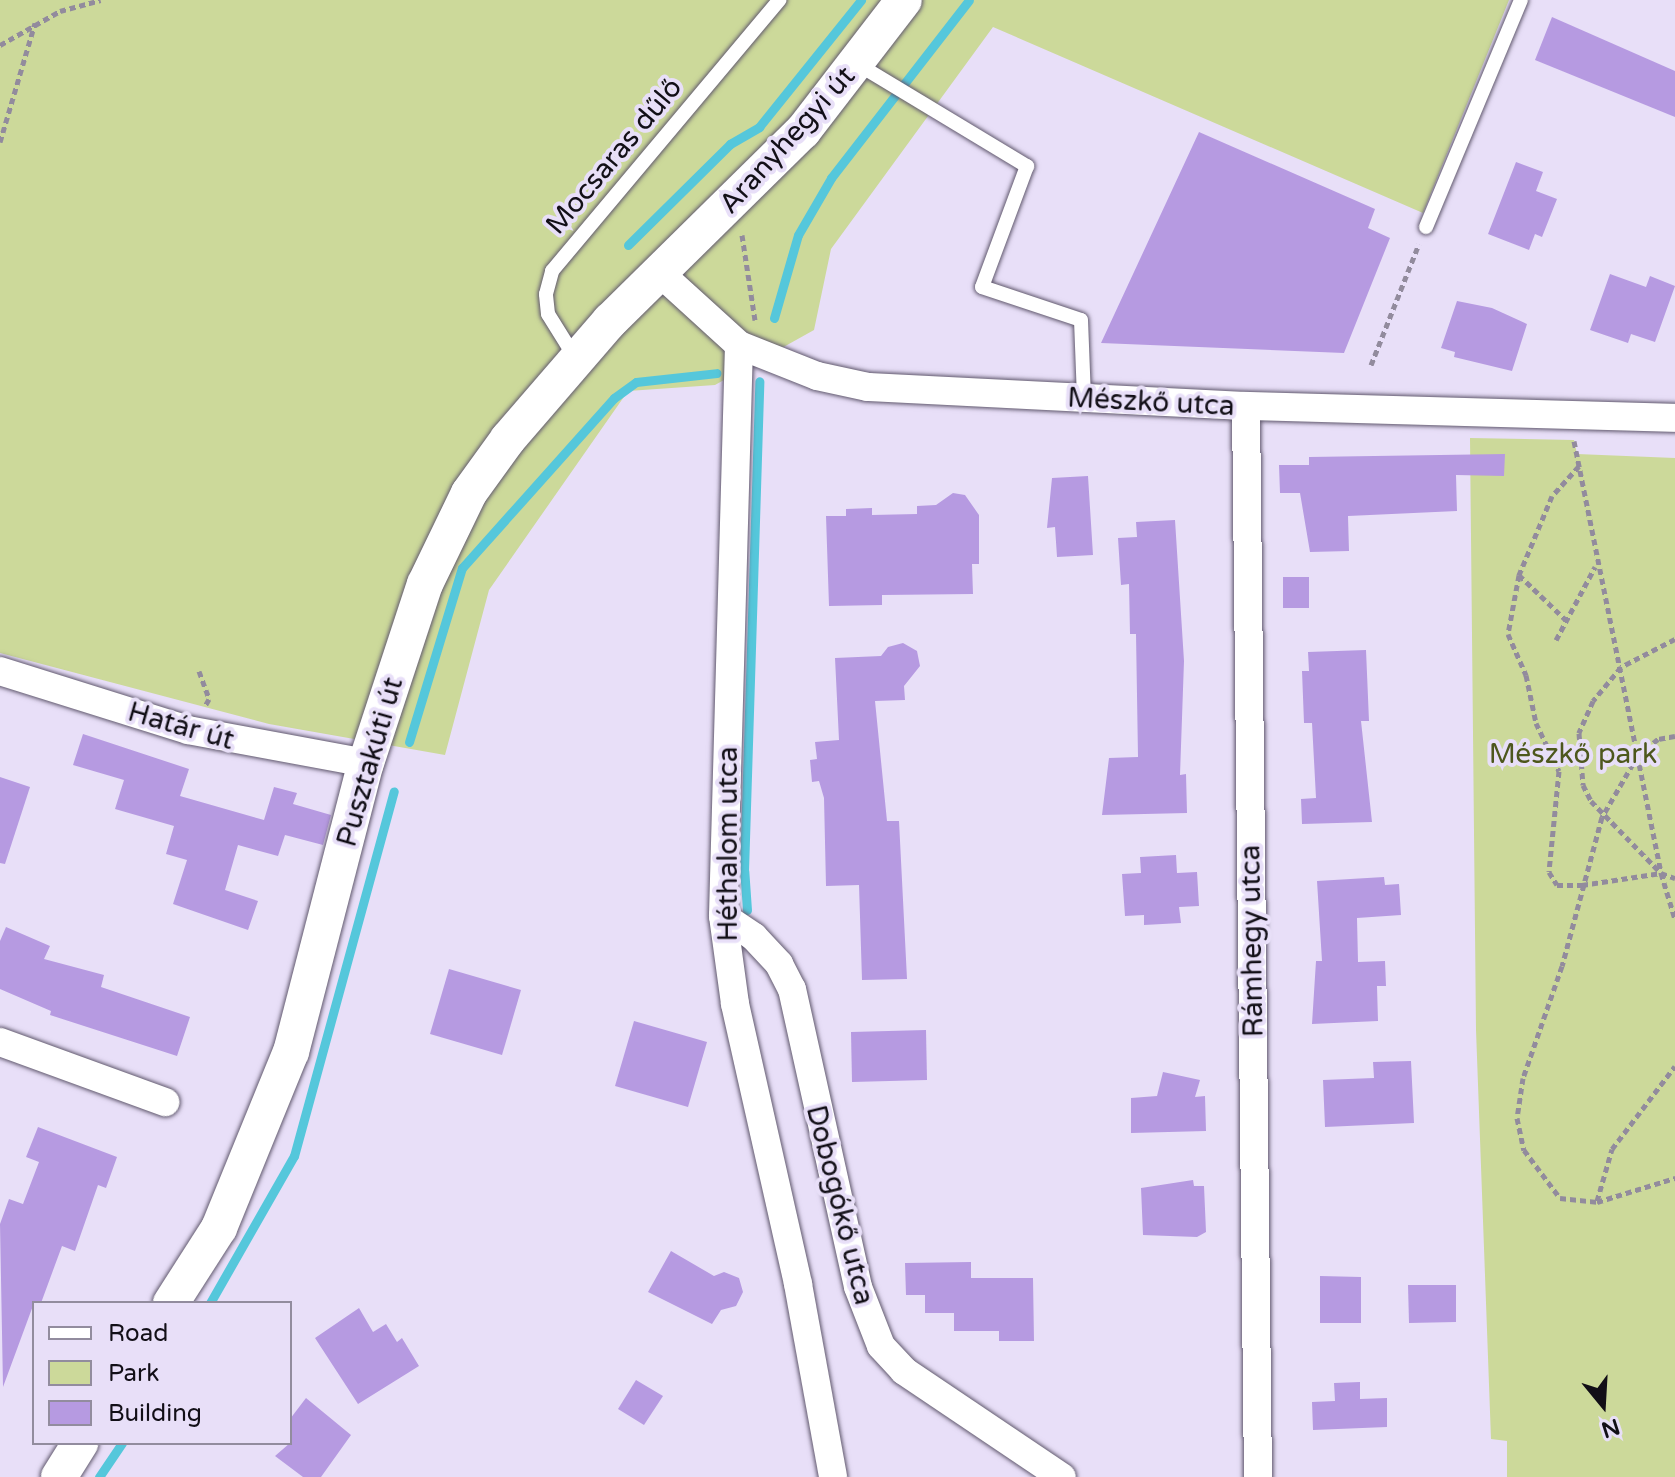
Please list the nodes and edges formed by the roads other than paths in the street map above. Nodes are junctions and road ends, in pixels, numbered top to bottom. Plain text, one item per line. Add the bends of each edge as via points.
1 (779, 0) edge
2 (904, 0) edge
3 (1521, 0) edge
4 (856, 63) junction
5 (1426, 227) road end
6 (661, 274) junction
7 (747, 334) junction
8 (576, 359) junction
9 (1084, 399) junction
10 (1246, 406) junction
11 (1675, 418) edge
12 (0, 671) edge
13 (366, 763) junction
14 (723, 916) junction
15 (0, 1042) edge
16 (165, 1102) dead end
17 (172, 1301) edge
18 (79, 1445) edge
19 (59, 1477) edge
20 (833, 1477) edge
21 (1062, 1477) edge
22 (1258, 1477) edge

1 - 8 lane, Mocsaras dűlő via 552,271 548,314
2 - 4 street, Aranyhegyi út
3 - 5 lane
4 - 6 street, Aranyhegyi út via 803,131
4 - 9 lane via 1027,166 982,287 1081,320
6 - 7 street, Mészkő utca
6 - 8 street, Pusztakúti út
7 - 9 street, Mészkő utca via 817,376 868,387
7 - 14 street, Héthalom utca
8 - 13 street, Pusztakúti út via 508,439 457,515 425,584
9 - 10 street, Mészkő utca
10 - 11 street, Mészkő utca
10 - 22 street, Rámhegy utca
12 - 13 street, Határ út via 245,744 309,748
13 - 17 street, Pusztakúti út via 291,1052 219,1228
14 - 20 street, Héthalom utca via 735,1004 798,1284
14 - 21 street, Dobogókő utca via 762,946 792,989 858,1287 881,1346 904,1371
15 - 16 street
18 - 19 street

